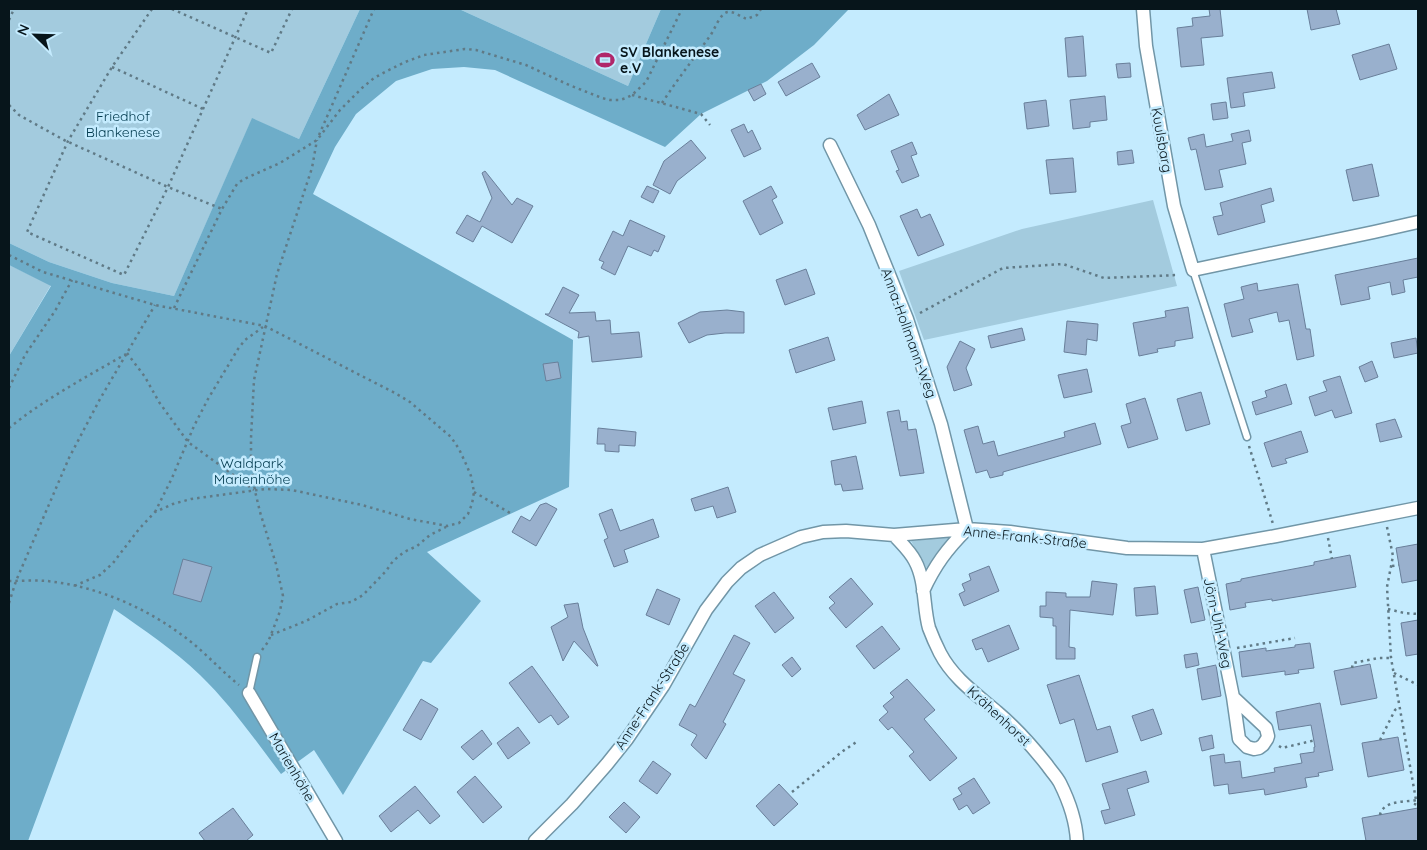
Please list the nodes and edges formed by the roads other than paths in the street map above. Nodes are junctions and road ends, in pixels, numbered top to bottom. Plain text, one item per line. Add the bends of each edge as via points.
1 (1143, 9) edge
2 (830, 145) dead end
3 (1418, 222) edge
4 (1193, 270) junction
5 (1246, 437) road end
6 (1418, 508) edge
7 (967, 529) junction
8 (894, 535) junction
9 (1203, 549) junction
10 (923, 591) junction
11 (257, 657) road end
12 (249, 693) joint
13 (1233, 697) junction
14 (336, 841) edge
15 (535, 841) edge
16 (1077, 841) edge

1 - 4 street, Kuulsbarg via 1146,46 1174,206
2 - 7 street, Anna-Hollmann-Weg via 869,225 907,319 941,424
3 - 4 street
4 - 5 lane, Kuulsbarg
6 - 9 street, Anne-Frank-Straße
7 - 8 street, Anne-Frank-Straße
7 - 9 street, Anne-Frank-Straße via 1127,548
7 - 10 street via 933,570
8 - 10 street, Krähenhorst via 916,562
8 - 15 street, Anne-Frank-Straße via 823,532 801,537 760,555 742,568 706,610 627,740
9 - 13 street, Jörn-Uhl-Weg
10 - 16 street, Krähenhorst via 929,628 940,653 954,674 1016,730 1051,770 1072,813
11 - 12 lane
12 - 14 street, Marienhöhe
13 - 13 street, Jörn-Uhl-Weg via 1239,740 1247,748 1263,745 1268,732 1264,725

